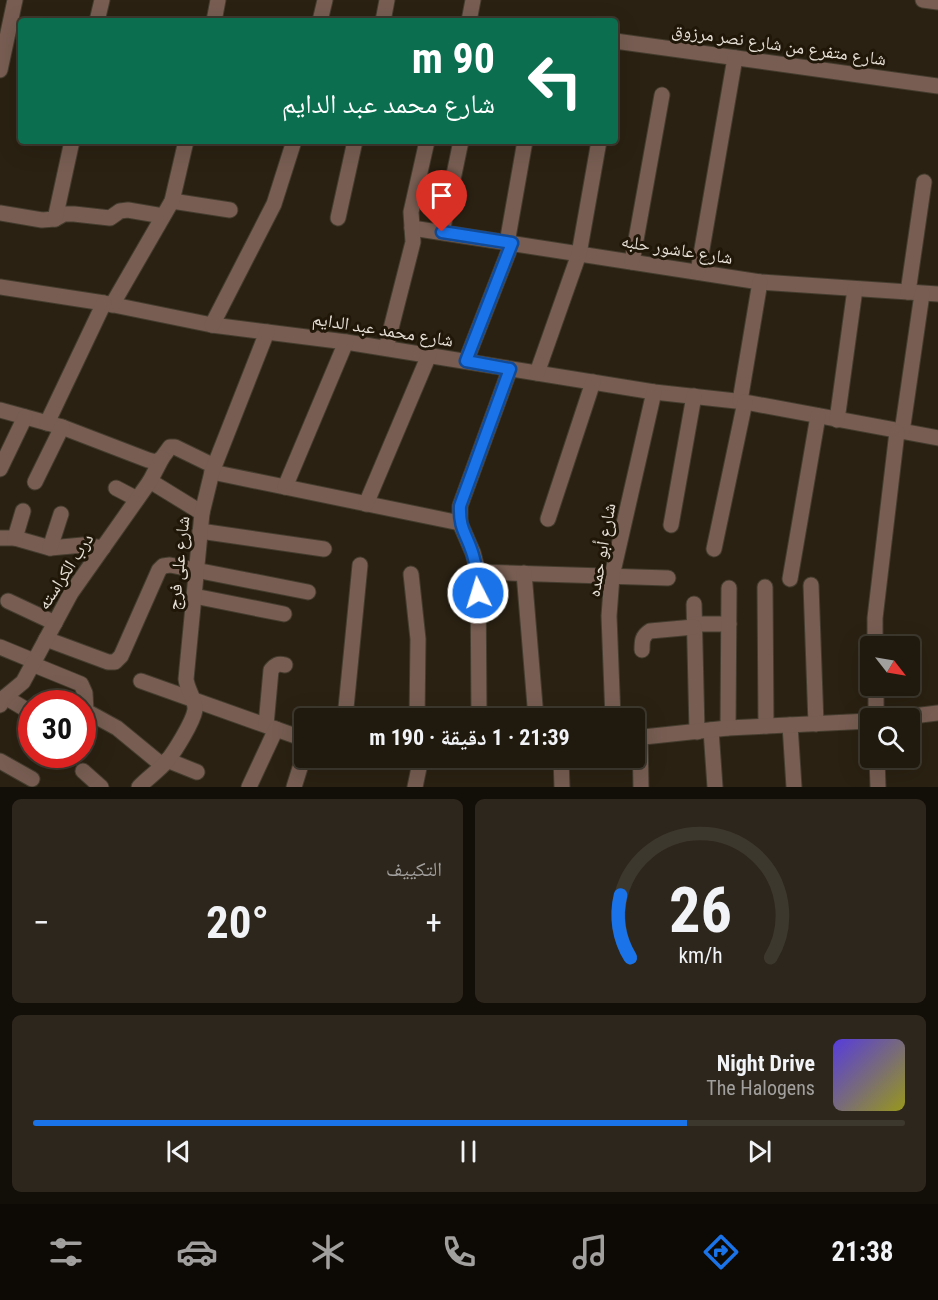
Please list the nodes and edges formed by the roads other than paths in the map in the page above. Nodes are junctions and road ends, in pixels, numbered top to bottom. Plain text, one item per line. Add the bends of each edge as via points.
1 (15, 0) edge
2 (102, 0) edge
3 (218, 0) edge
4 (325, 0) edge
5 (387, 0) edge
6 (473, 0) edge
7 (923, 0) edge
8 (938, 2) edge
9 (98, 18) edge
10 (215, 18) edge
11 (321, 18) edge
12 (384, 18) edge
13 (470, 18) edge
14 (618, 41) edge
15 (735, 58) junction
16 (0, 70) edge
17 (938, 86) edge
18 (662, 95) dead end
19 (71, 144) edge
20 (185, 144) edge
21 (293, 144) edge
22 (354, 144) edge
23 (426, 144) edge
24 (459, 144) edge
25 (525, 144) edge
26 (598, 144) edge
27 (924, 182) dead end
28 (172, 201) junction
29 (230, 210) dead end
30 (0, 213) edge
31 (164, 216) junction
32 (338, 218) dead end
33 (55, 219) junction
34 (412, 228) junction
35 (442, 232) junction
36 (509, 243) junction
37 (579, 254) junction
38 (632, 262) junction
39 (698, 272) junction
40 (760, 282) junction
41 (0, 287) edge
42 (855, 289) junction
43 (923, 294) edge
44 (108, 304) junction
45 (212, 325) junction
46 (267, 332) junction
47 (346, 342) junction
48 (386, 348) junction
49 (429, 355) junction
50 (466, 361) junction
51 (510, 369) junction
52 (537, 373) junction
53 (593, 382) junction
54 (654, 392) junction
55 (694, 396) junction
56 (742, 402) junction
57 (2, 414) edge
58 (818, 416) junction
59 (25, 417) junction
60 (837, 420) junction
61 (55, 425) junction
62 (900, 432) junction
63 (938, 438) edge
64 (162, 458) junction
65 (0, 469) edge
66 (213, 469) junction
67 (150, 481) junction
68 (34, 482) dead end
69 (285, 487) junction
70 (116, 488) dead end
71 (138, 499) junction
72 (366, 504) junction
73 (23, 511) dead end
74 (202, 513) junction
75 (61, 514) dead end
76 (548, 519) dead end
77 (459, 523) junction
78 (671, 525) dead end
79 (200, 531) junction
80 (7, 538) edge
81 (50, 548) junction
82 (103, 548) junction
83 (324, 549) dead end
84 (714, 549) dead end
85 (360, 565) dead end
86 (196, 571) junction
87 (478, 572) junction
88 (411, 573) dead end
89 (524, 573) junction
90 (612, 576) junction
91 (668, 578) dead end
92 (790, 579) dead end
93 (811, 585) dead end
94 (765, 587) dead end
95 (729, 588) dead end
96 (308, 592) dead end
97 (194, 596) junction
98 (8, 601) dead end
99 (694, 604) dead end
100 (284, 614) dead end
101 (55, 623) junction
102 (729, 624) junction
103 (694, 626) junction
104 (875, 636) edge
105 (46, 639) junction
106 (0, 647) edge
107 (642, 650) dead end
108 (33, 663) junction
109 (285, 665) dead end
110 (141, 681) dead end
111 (4, 697) edge
112 (193, 698) junction
113 (18, 705) edge
114 (346, 708) edge
115 (417, 708) edge
116 (479, 708) edge
117 (535, 708) edge
118 (612, 708) edge
119 (938, 713) edge
120 (920, 715) edge
121 (860, 722) edge
122 (816, 724) junction
123 (790, 725) junction
124 (766, 726) junction
125 (271, 727) junction
126 (728, 729) junction
127 (704, 731) junction
128 (294, 735) edge
129 (645, 737) edge
130 (0, 762) edge
131 (165, 763) junction
132 (300, 768) edge
133 (420, 768) edge
134 (561, 768) edge
135 (639, 768) edge
136 (877, 768) edge
137 (83, 771) dead end
138 (197, 772) dead end
139 (32, 779) dead end
140 (101, 787) edge
141 (139, 787) edge
142 (249, 787) edge
143 (294, 787) edge
144 (415, 787) edge
145 (562, 787) edge
146 (641, 787) edge
147 (715, 787) edge
148 (794, 787) edge
149 (878, 787) edge

1 - 16 street
2 - 9 street
3 - 10 street
4 - 11 street
5 - 12 street
6 - 13 street
7 - 8 street
14 - 15 street, شارع متفرع من شارع نصر مرزوق
15 - 17 street, شارع متفرع من شارع نصر مرزوق
15 - 39 street
18 - 38 street
19 - 33 street
20 - 28 street
21 - 45 street via 274,204
22 - 32 street
23 - 34 street via 411,212
24 - 35 street
25 - 36 street
26 - 37 street
27 - 43 street
28 - 29 street
28 - 31 street
30 - 33 street
31 - 33 street via 128,210 110,218 64,214
31 - 44 street
34 - 35 street, شارع عاشور حلبه
34 - 48 street via 413,242
35 - 36 street, شارع عاشور حلبه
36 - 37 street, شارع عاشور حلبه
36 - 50 street
37 - 38 street, شارع عاشور حلبه
37 - 52 street
38 - 39 street, شارع عاشور حلبه
39 - 40 street, شارع عاشور حلبه
40 - 42 street, شارع عاشور حلبه
40 - 56 street
41 - 44 street, شارع محمد عبد الدايم
42 - 43 street, شارع عاشور حلبه
42 - 60 street
43 - 62 street
44 - 45 street, شارع محمد عبد الدايم
44 - 61 street
45 - 46 street, شارع محمد عبد الدايم
46 - 47 street, شارع محمد عبد الدايم
46 - 66 street, شارع على فرج
47 - 48 street, شارع محمد عبد الدايم
47 - 69 street
48 - 49 street, شارع محمد عبد الدايم
49 - 50 street, شارع محمد عبد الدايم
49 - 72 street
50 - 51 street, شارع محمد عبد الدايم
51 - 52 street, شارع محمد عبد الدايم
51 - 77 street via 460,506
52 - 53 street, شارع محمد عبد الدايم
53 - 54 street, شارع محمد عبد الدايم
53 - 76 street
54 - 55 street, شارع محمد عبد الدايم
54 - 90 street, شارع أبو حمده
55 - 56 street, شارع محمد عبد الدايم
55 - 78 street
56 - 58 street, شارع محمد عبد الدايم
56 - 84 street
57 - 59 street
58 - 60 street, شارع محمد عبد الدايم
58 - 92 street
59 - 61 street
59 - 65 street
60 - 62 street, شارع محمد عبد الدايم
61 - 64 street via 148,460 156,462
61 - 68 street
62 - 63 street, شارع محمد عبد الدايم
62 - 104 street
64 - 66 street via 170,447 175,447
64 - 67 street, درب الكراسته
66 - 69 street
66 - 74 street, شارع على فرج
67 - 71 street, درب الكراسته
67 - 74 street
69 - 72 street
70 - 71 street
71 - 82 street, درب الكراسته
72 - 77 street
73 - 80 street
74 - 79 street, شارع على فرج
75 - 81 street
77 - 87 street
79 - 83 street
79 - 86 street, شارع على فرج
80 - 81 street
81 - 82 street
82 - 101 street, درب الكراسته
85 - 114 street
86 - 96 street
86 - 97 street, شارع على فرج
86 - 105 street via 170,565 159,570 116,662
87 - 89 street
87 - 116 street
88 - 115 street via 418,639
89 - 90 street
89 - 117 street
90 - 91 street
90 - 118 street, شارع أبو حمده
93 - 122 street
94 - 124 street
95 - 102 street
97 - 100 street
97 - 112 street, شارع على فرج via 186,679
98 - 101 street
99 - 103 street
101 - 105 street, درب الكراسته
102 - 103 street
102 - 126 street
103 - 107 street via 650,631 642,639
103 - 127 street
105 - 108 street, درب الكراسته
106 - 108 street
108 - 111 street, درب الكراسته via 22,682
108 - 131 street via 81,684 86,693 86,711
109 - 125 street via 271,670
110 - 112 street
111 - 113 street
112 - 125 street
112 - 131 street, شارع على فرج via 192,720
119 - 120 street
121 - 122 street
122 - 123 street
123 - 124 street
123 - 148 street
124 - 126 street
125 - 128 street
125 - 142 street
126 - 127 street
127 - 129 street
127 - 147 street
130 - 139 street
131 - 138 street
131 - 141 street, شارع على فرج
132 - 143 street
133 - 144 street
134 - 145 street
135 - 146 street
136 - 149 street
137 - 140 street

